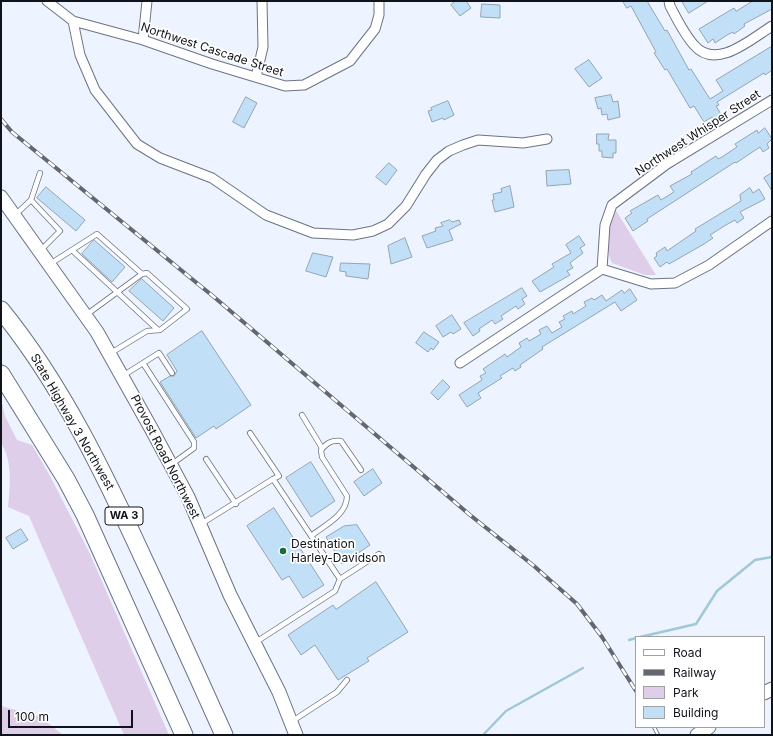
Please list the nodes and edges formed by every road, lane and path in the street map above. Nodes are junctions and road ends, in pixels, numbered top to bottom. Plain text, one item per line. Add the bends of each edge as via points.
1 (48, 1) edge
2 (147, 1) edge
3 (262, 1) edge
4 (379, 1) edge
5 (669, 1) edge
6 (73, 21) junction
7 (772, 26) edge
8 (143, 40) junction
9 (256, 78) junction
10 (772, 100) edge
11 (547, 139) dead end
12 (40, 173) dead end
13 (1, 196) edge
14 (31, 200) junction
15 (14, 216) junction
16 (772, 220) edge
17 (40, 251) junction
18 (73, 251) junction
19 (50, 264) junction
20 (602, 269) junction
21 (142, 274) junction
22 (116, 292) junction
23 (1, 310) edge
24 (86, 315) junction
25 (158, 330) junction
26 (110, 354) junction
27 (143, 363) junction
28 (460, 363) dead end
29 (172, 373) dead end
30 (1, 374) edge
31 (122, 376) junction
32 (302, 415) dead end
33 (250, 433) dead end
34 (322, 448) junction
35 (206, 459) dead end
36 (171, 465) junction
37 (361, 470) dead end
38 (274, 480) junction
39 (236, 504) junction
40 (200, 525) junction
41 (311, 536) junction
42 (379, 554) dead end
43 (340, 579) junction
44 (254, 643) junction
45 (347, 680) dead end
46 (291, 722) junction
47 (708, 728) edge
48 (184, 735) edge
49 (224, 735) edge
50 (296, 735) edge
51 (697, 735) edge

1 - 6 street, Northwest Cascade Street
2 - 8 street
3 - 9 street via 263,47
4 - 9 street, Northwest Cascade Street via 375,29 350,61 304,85 295,87
5 - 7 street via 691,41 704,54 716,56 733,50
6 - 8 street, Northwest Cascade Street
6 - 11 street via 80,55 95,90 137,144 160,158 212,178 266,215 313,233 353,235 373,231 388,224 406,206 438,160 463,144 478,140 523,143
8 - 9 street, Northwest Cascade Street
10 - 20 street, Northwest Whisper Street via 668,164 612,205 605,225
12 - 14 lane
13 - 15 street, Provost Road Northwest
14 - 15 lane
14 - 17 lane via 60,231
15 - 17 street, Provost Road Northwest
16 - 20 street via 709,265 675,283 651,284
17 - 19 street, Provost Road Northwest
18 - 19 lane
18 - 21 lane via 97,234
18 - 22 lane
19 - 24 street, Provost Road Northwest
20 - 28 street
21 - 22 lane
21 - 25 lane via 147,273 186,309
22 - 24 lane
22 - 25 lane
23 - 49 highway, State Highway 3 Northwest / WA 3 via 56,390 117,500
24 - 26 street, Provost Road Northwest
25 - 26 lane via 147,331
26 - 31 street, Provost Road Northwest
27 - 29 lane via 159,353
27 - 31 lane
27 - 36 lane via 194,442 194,448 190,452
30 - 48 highway, WA 3 via 85,515
31 - 36 street, Provost Road Northwest
32 - 34 lane
33 - 38 lane via 279,476
34 - 37 lane via 334,440 341,441
34 - 41 lane via 322,457 347,496 347,503 338,515
35 - 39 lane
36 - 40 street, Provost Road Northwest
38 - 39 lane
38 - 41 lane
39 - 40 lane
40 - 44 street, Provost Road Northwest
41 - 43 lane
42 - 43 lane
43 - 44 lane via 335,591
44 - 46 street, Provost Road Northwest
45 - 46 lane via 337,692
46 - 50 street, Provost Road Northwest
47 - 51 street

